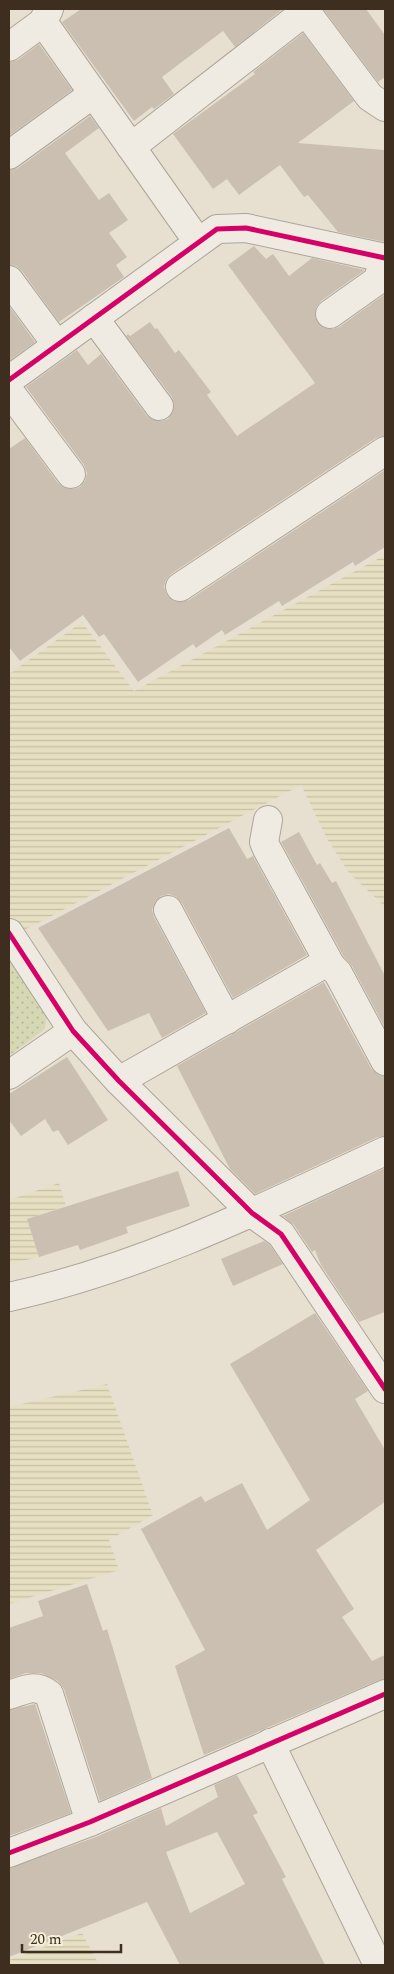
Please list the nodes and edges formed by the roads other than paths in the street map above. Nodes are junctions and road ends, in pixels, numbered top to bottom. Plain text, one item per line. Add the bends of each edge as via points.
1 (305, 10) edge
2 (46, 15) edge
3 (9, 47) edge
4 (93, 94) junction
5 (378, 102) edge
6 (131, 147) junction
7 (9, 155) edge
8 (198, 242) junction
9 (385, 258) edge
10 (9, 280) edge
11 (330, 314) dead end
12 (94, 318) junction
13 (57, 345) junction
14 (9, 380) edge
15 (9, 391) edge
16 (159, 406) dead end
17 (385, 451) edge
18 (71, 474) dead end
19 (180, 587) dead end
20 (268, 820) dead end
21 (168, 910) dead end
22 (9, 933) edge
23 (331, 966) junction
24 (227, 1020) junction
25 (72, 1031) junction
26 (385, 1061) edge
27 (9, 1075) edge
28 (120, 1082) junction
29 (385, 1152) edge
30 (252, 1213) junction
31 (9, 1297) edge
32 (385, 1389) edge
33 (385, 1694) edge
34 (9, 1695) edge
35 (270, 1744) junction
36 (90, 1822) junction
37 (9, 1853) edge
38 (378, 1965) edge

1 - 5 street
1 - 6 street
2 - 3 street
2 - 4 street
4 - 6 street
4 - 7 street
6 - 8 street
8 - 9 street via 217,229 246,228
8 - 12 street
9 - 11 street via 378,280
10 - 13 street
12 - 13 street
12 - 16 street
13 - 14 street
15 - 18 street
17 - 19 street
20 - 23 street via 264,842 267,849
21 - 24 street
22 - 25 street
23 - 24 street via 322,965
23 - 26 street via 338,973
24 - 28 street
25 - 27 street
25 - 28 street
28 - 30 street
29 - 30 street
30 - 31 street via 120,1266
30 - 32 street via 281,1234
33 - 35 street
34 - 36 street via 32,1687 42,1688 49,1694
35 - 36 street
35 - 38 street
36 - 37 street

